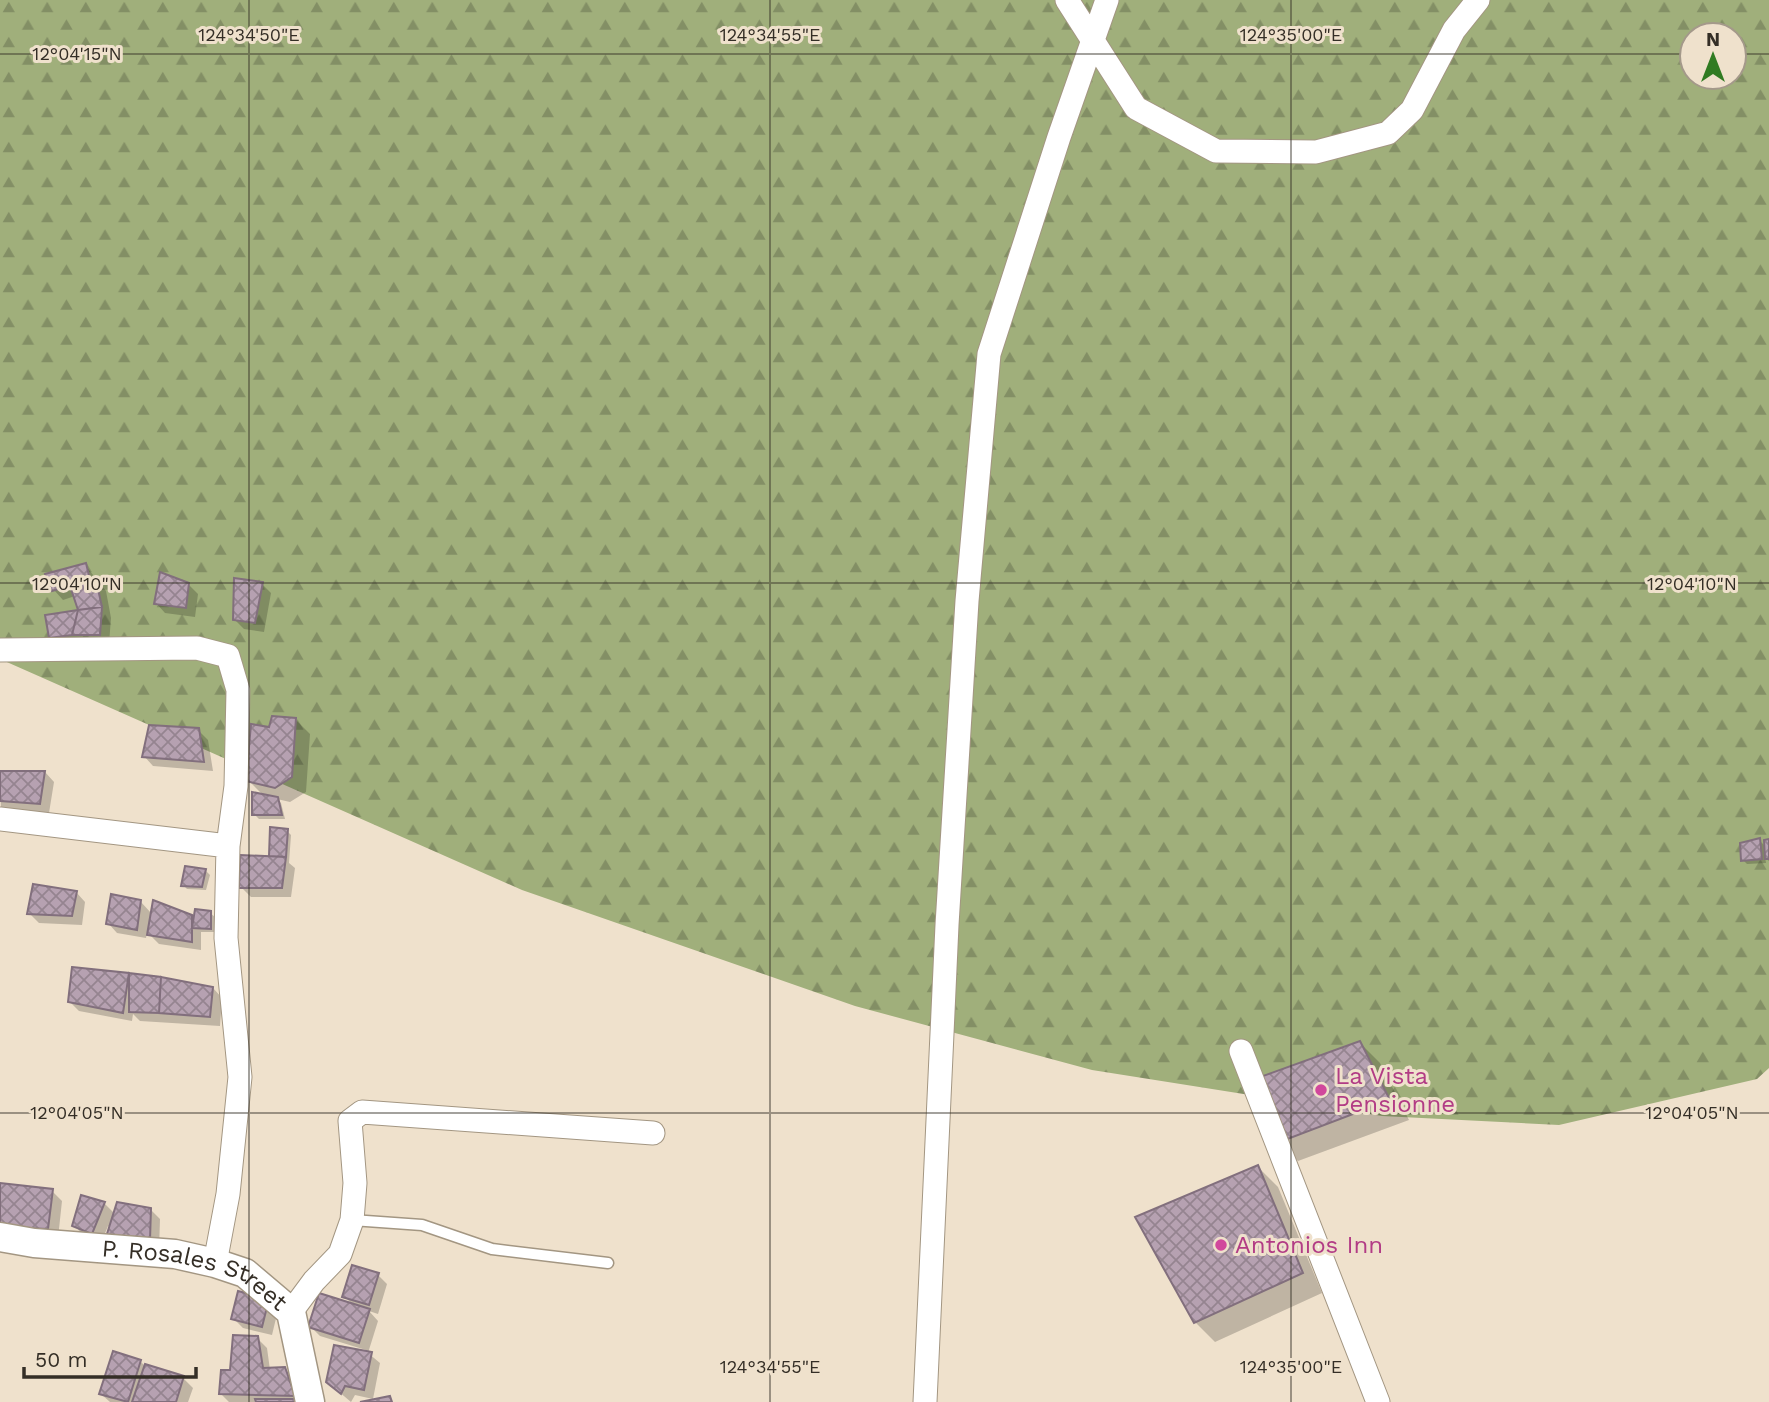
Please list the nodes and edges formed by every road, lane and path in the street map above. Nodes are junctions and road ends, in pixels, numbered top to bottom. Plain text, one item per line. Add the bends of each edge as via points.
1 (1067, 0) edge
2 (1107, 0) edge
3 (1478, 0) edge
4 (1092, 40) junction
5 (0, 650) edge
6 (0, 819) edge
7 (228, 846) junction
8 (1241, 1052) dead end
9 (653, 1133) dead end
10 (352, 1220) junction
11 (0, 1237) edge
12 (215, 1263) junction
13 (608, 1263) dead end
14 (291, 1312) junction
15 (310, 1402) edge
16 (925, 1402) edge
17 (1378, 1402) edge

1 - 4 street
2 - 4 street
3 - 4 street via 1454,30 1412,110 1388,133 1316,152 1216,151 1136,108
4 - 16 street via 989,354 967,601 948,911
5 - 7 street via 197,648 228,656 238,690 236,786
6 - 7 street
7 - 12 street via 226,938 240,1077 230,1182
8 - 17 street
9 - 10 street via 362,1112 350,1121 355,1183
10 - 13 lane via 422,1225 492,1249
10 - 14 street via 340,1254
11 - 12 street, P. Rosales Street via 175,1254
12 - 14 street, P. Rosales Street via 245,1273
14 - 15 street, P. Rosales Street

